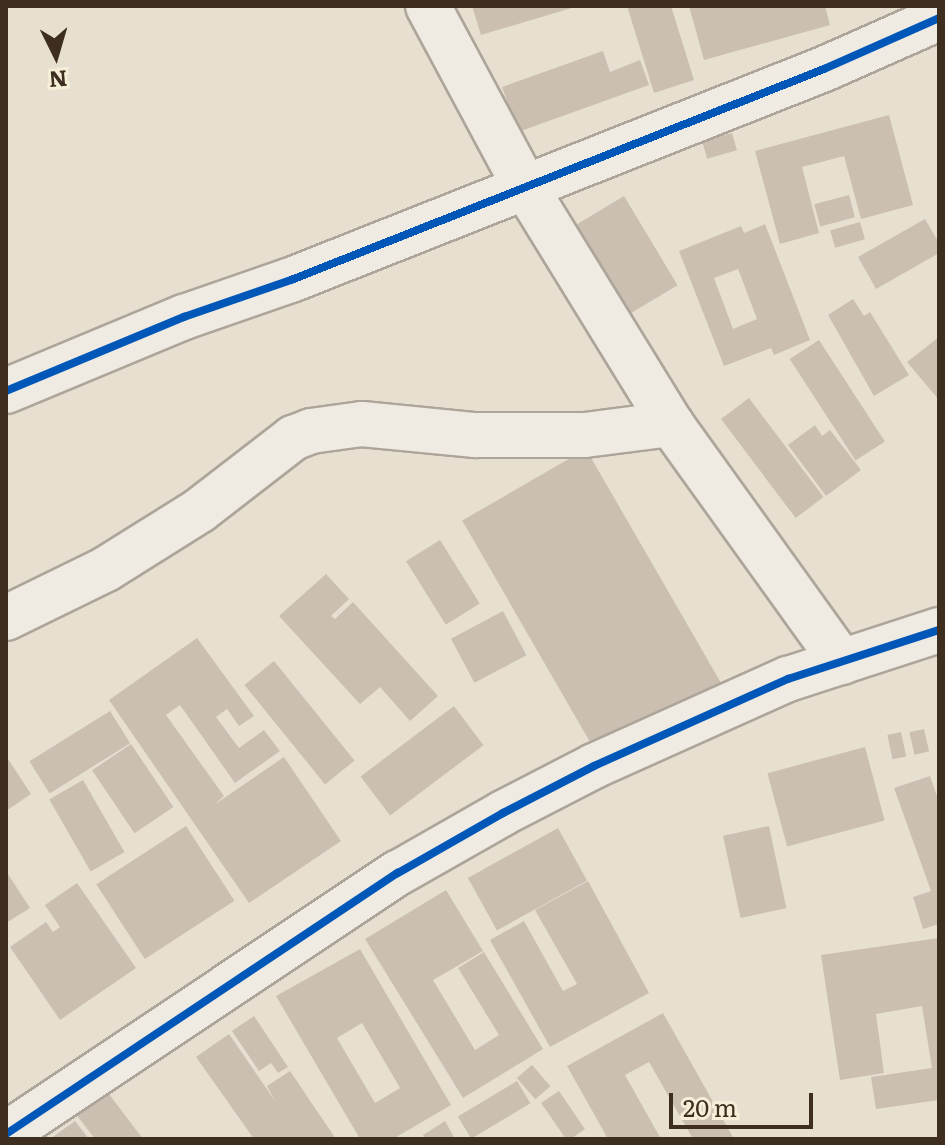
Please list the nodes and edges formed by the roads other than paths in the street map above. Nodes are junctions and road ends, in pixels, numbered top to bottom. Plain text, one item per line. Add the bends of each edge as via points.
1 (428, 6) edge
2 (939, 18) edge
3 (524, 185) junction
4 (6, 391) edge
5 (671, 424) junction
6 (6, 618) edge
7 (939, 630) edge
8 (842, 662) junction
9 (6, 1134) edge

1 - 3 street
2 - 3 street via 824,69
3 - 4 street
3 - 5 street
5 - 6 street via 585,435 475,435 362,424 311,431 293,438 200,510 106,569
5 - 8 street
7 - 8 street
8 - 9 street via 788,679 503,813 372,889

